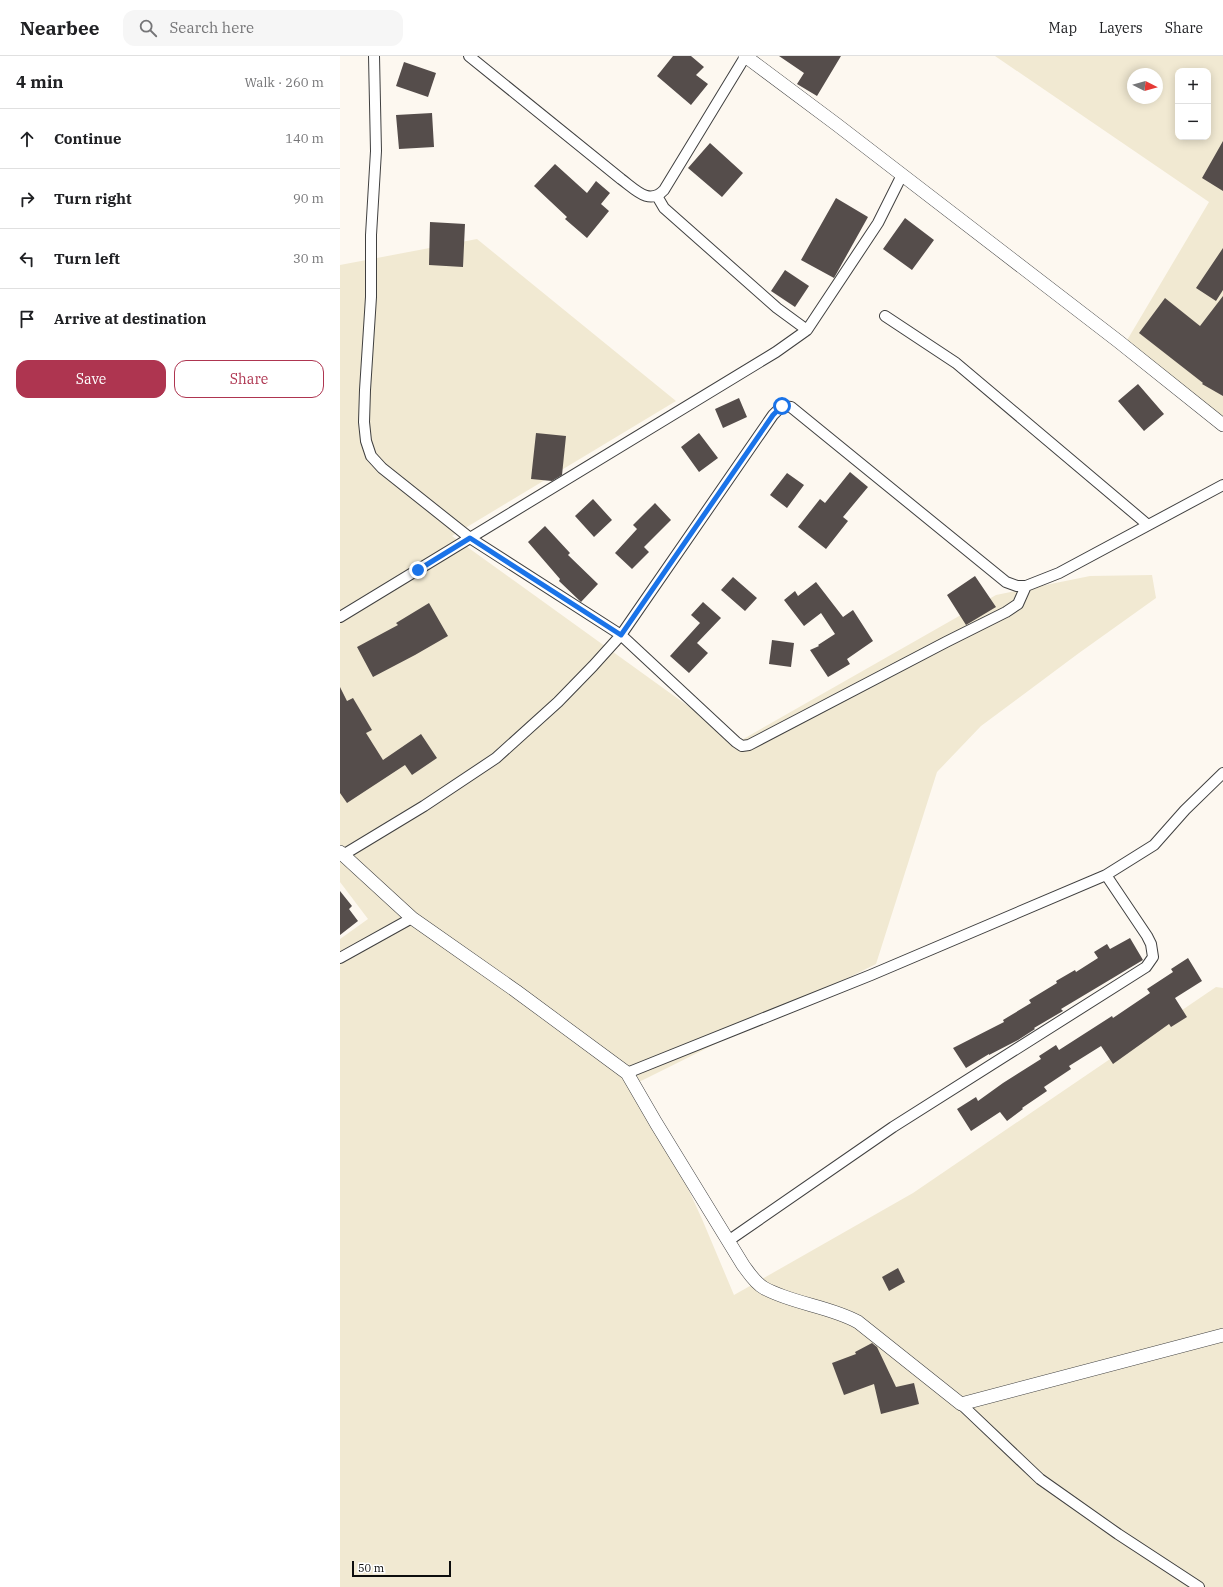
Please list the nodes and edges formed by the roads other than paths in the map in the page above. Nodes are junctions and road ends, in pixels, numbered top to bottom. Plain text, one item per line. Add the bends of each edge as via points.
1 (374, 56) edge
2 (469, 56) edge
3 (745, 56) edge
4 (902, 175) junction
5 (657, 196) junction
6 (885, 316) dead end
7 (807, 330) junction
8 (1223, 425) edge
9 (1223, 485) edge
10 (1148, 525) junction
11 (470, 538) junction
12 (1026, 586) junction
13 (340, 617) edge
14 (621, 635) junction
15 (1223, 773) edge
16 (341, 854) edge
17 (1106, 875) junction
18 (412, 918) junction
19 (340, 958) edge
20 (627, 1073) junction
21 (728, 1242) junction
22 (1223, 1335) edge
23 (961, 1404) junction
24 (1200, 1587) edge

1 - 11 street via 376,151 365,390 366,441 370,456 382,468
2 - 5 street via 620,179 648,197
3 - 4 street
3 - 5 street via 664,190
4 - 7 street via 878,223
4 - 8 street
5 - 7 street via 664,208 777,308
6 - 10 street via 956,363
7 - 11 street via 776,352
9 - 10 street
10 - 12 street via 1059,573
11 - 13 street
11 - 14 street
12 - 14 street via 1018,604 1006,612 749,745 742,746
12 - 14 street via 1006,582 786,405 773,415
14 - 16 street via 558,702 496,758 424,806
15 - 17 street via 1154,845
16 - 18 street
17 - 20 street via 871,975
17 - 21 street via 1151,944 1153,957 1146,967 893,1127
18 - 19 street
18 - 20 street
20 - 21 street
21 - 23 street via 752,1277 763,1287 858,1322
22 - 23 street
23 - 24 street via 1040,1479 1111,1530

